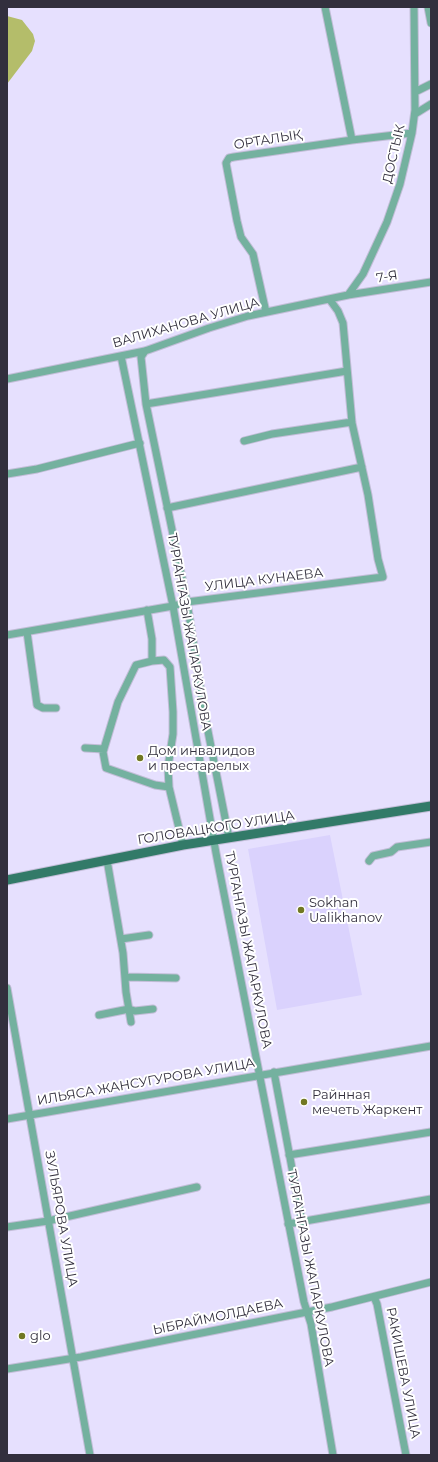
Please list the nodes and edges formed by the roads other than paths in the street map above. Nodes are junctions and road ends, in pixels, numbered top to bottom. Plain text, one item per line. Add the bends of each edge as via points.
1 (325, 7) edge
2 (414, 7) edge
3 (428, 7) edge
4 (431, 23) edge
5 (431, 84) edge
6 (415, 92) junction
7 (431, 104) edge
8 (415, 114) junction
9 (412, 133) junction
10 (352, 140) junction
11 (431, 282) edge
12 (348, 295) junction
13 (330, 300) junction
14 (266, 312) junction
15 (144, 351) junction
16 (121, 356) junction
17 (347, 371) junction
18 (7, 379) edge
19 (146, 404) junction
20 (352, 422) junction
21 (244, 441) dead end
22 (140, 443) junction
23 (362, 467) junction
24 (7, 474) edge
25 (167, 508) junction
26 (187, 602) junction
27 (173, 606) junction
28 (147, 610) junction
29 (27, 632) junction
30 (7, 635) edge
31 (152, 661) junction
32 (56, 708) dead end
33 (85, 748) dead end
34 (104, 749) junction
35 (169, 787) junction
36 (431, 806) edge
37 (228, 838) junction
38 (214, 841) junction
39 (431, 842) edge
40 (183, 845) junction
41 (107, 860) junction
42 (369, 861) dead end
43 (7, 880) edge
44 (149, 935) dead end
45 (121, 938) junction
46 (125, 977) junction
47 (176, 978) dead end
48 (7, 988) edge
49 (129, 1009) junction
50 (153, 1009) dead end
51 (99, 1015) dead end
52 (132, 1022) dead end
53 (431, 1046) edge
54 (274, 1072) junction
55 (260, 1075) junction
56 (30, 1114) junction
57 (7, 1118) edge
58 (431, 1132) edge
59 (289, 1155) junction
60 (197, 1187) dead end
61 (431, 1200) edge
62 (48, 1221) junction
63 (302, 1222) junction
64 (288, 1224) junction
65 (7, 1227) edge
66 (431, 1282) edge
67 (374, 1297) junction
68 (307, 1311) junction
69 (74, 1358) junction
70 (7, 1369) edge
71 (90, 1455) edge
72 (333, 1455) edge
73 (406, 1455) edge

1 - 10 street
2 - 6 street, ДОСТЫК
3 - 4 street
5 - 6 street
6 - 8 street, ДОСТЫК
7 - 8 street
8 - 9 street, ДОСТЫК
9 - 10 street
9 - 12 street, ДОСТЫК via 400,184 387,222 363,274
10 - 14 street, ОРТАЛЫҚ via 229,158 226,164 237,221 242,237 253,254
11 - 12 street, 7-Я
12 - 13 street, ВАЛИХАНОВА УЛИЦА
13 - 14 street, ВАЛИХАНОВА УЛИЦА
13 - 17 street via 338,311 342,324
14 - 15 street, ВАЛИХАНОВА УЛИЦА via 209,328
15 - 16 street, ВАЛИХАНОВА УЛИЦА
15 - 19 street, ТУРГАНГАЗЫ ЖАПАРКУЛОВА via 141,357
16 - 18 street, ВАЛИХАНОВА УЛИЦА
16 - 22 street, ТУРГАНГАЗЫ ЖАПАРКУЛОВА
17 - 19 street
17 - 20 street
19 - 25 street, ТУРГАНГАЗЫ ЖАПАРКУЛОВА
20 - 21 street via 272,434
20 - 23 street
22 - 24 street
22 - 27 street, ТУРГАНГАЗЫ ЖАПАРКУЛОВА
23 - 25 street
23 - 26 street, УЛИЦА КУНАЕВА via 383,577
25 - 26 street, ТУРГАНГАЗЫ ЖАПАРКУЛОВА
26 - 27 street, УЛИЦА КУНАЕВА
26 - 37 street, ТУРГАНГАЗЫ ЖАПАРКУЛОВА
27 - 28 street, УЛИЦА КУНАЕВА
27 - 38 street, ТУРГАНГАЗЫ ЖАПАРКУЛОВА
28 - 29 street, УЛИЦА КУНАЕВА
28 - 31 street via 152,639
29 - 30 street, УЛИЦА КУНАЕВА
29 - 32 street via 36,706
31 - 34 street via 136,665 118,702
31 - 35 street via 164,660 170,667 172,679 173,734 168,767
33 - 34 street
34 - 35 street via 106,768 155,785
35 - 40 street
36 - 37 main road, ГОЛОВАЦКОГО УЛИЦА
37 - 38 main road, ГОЛОВАЦКОГО УЛИЦА
38 - 40 main road, ГОЛОВАЦКОГО УЛИЦА
38 - 55 street, ТУРГАНГАЗЫ ЖАПАРКУЛОВА
39 - 42 street via 397,848 373,856
40 - 41 main road, ГОЛОВАЦКОГО УЛИЦА
41 - 43 main road, ГОЛОВАЦКОГО УЛИЦА
41 - 45 street
44 - 45 street
45 - 46 street
46 - 47 street
46 - 49 street
48 - 56 street, ЗУЛЬЯРОВА УЛИЦА
49 - 50 street
49 - 51 street
49 - 52 street
53 - 54 street, ИЛЬЯСА ЖАНСУГУРОВА УЛИЦА
54 - 55 street, ИЛЬЯСА ЖАНСУГУРОВА УЛИЦА
54 - 59 street
55 - 56 street, ИЛЬЯСА ЖАНСУГУРОВА УЛИЦА
55 - 64 street, ТУРГАНГАЗЫ ЖАПАРКУЛОВА
56 - 57 street, ИЛЬЯСА ЖАНСУГУРОВА УЛИЦА
56 - 62 street, ЗУЛЬЯРОВА УЛИЦА
58 - 59 street
59 - 63 street
60 - 62 street
61 - 63 street
62 - 65 street
62 - 69 street, ЗУЛЬЯРОВА УЛИЦА
63 - 64 street
64 - 68 street, ТУРГАНГАЗЫ ЖАПАРКУЛОВА
66 - 67 street, ЫБРАЙМОЛДАЕВА
67 - 68 street, ЫБРАЙМОЛДАЕВА
67 - 73 street, РАКИШЕВА УЛИЦА
68 - 69 street, ЫБРАЙМОЛДАЕВА
68 - 72 street, ТУРГАНГАЗЫ ЖАПАРКУЛОВА
69 - 70 street, ЫБРАЙМОЛДАЕВА
69 - 71 street, ЗУЛЬЯРОВА УЛИЦА

